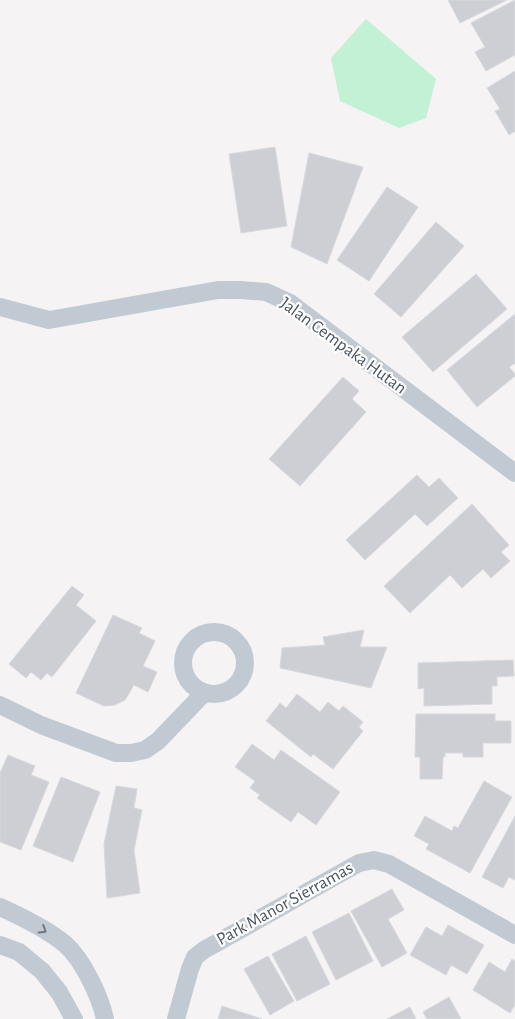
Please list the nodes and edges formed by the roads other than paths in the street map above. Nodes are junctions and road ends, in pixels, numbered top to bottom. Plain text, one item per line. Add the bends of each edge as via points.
1 (0, 308) edge
2 (515, 473) edge
3 (204, 693) dead end
4 (0, 705) edge
5 (0, 907) edge
6 (515, 934) edge
7 (0, 946) edge
8 (74, 1019) edge
9 (105, 1019) edge
10 (176, 1019) edge

1 - 2 street, Jalan Cempaka Hutan via 48,320 218,290 266,292 290,303
3 - 4 street via 158,741 145,750 131,753 116,753 41,726
5 -> 9 street via 66,944 84,967
6 - 10 street, Park Manor Sierramas via 389,864 374,860 359,863 195,957
7 - 8 street via 19,952 42,971

